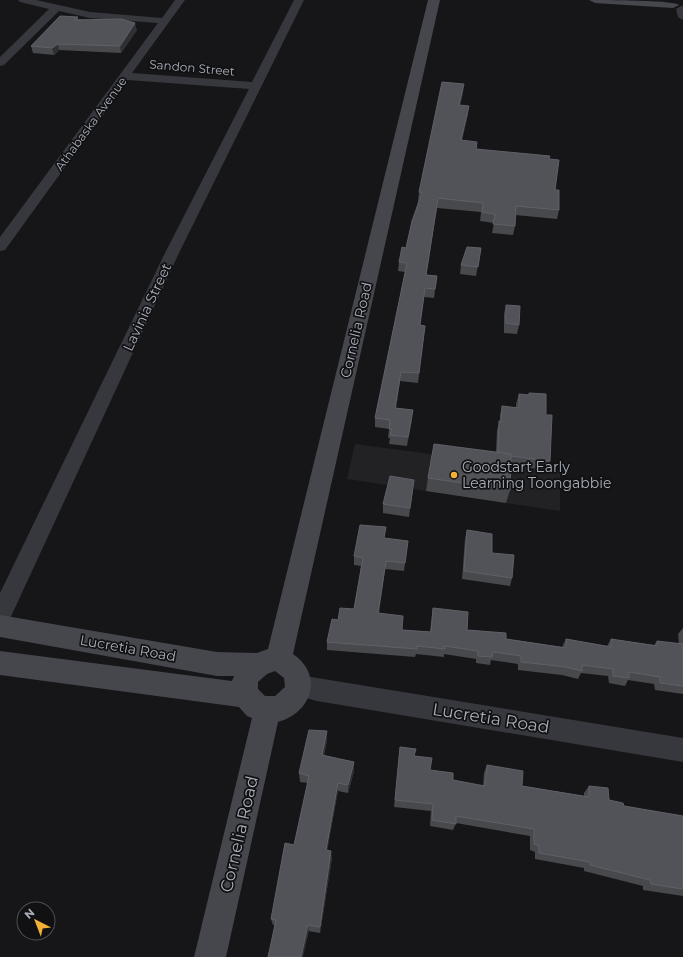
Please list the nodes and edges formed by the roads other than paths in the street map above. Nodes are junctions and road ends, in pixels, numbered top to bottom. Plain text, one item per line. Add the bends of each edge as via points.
1 (23, 0) edge
2 (180, 0) edge
3 (299, 0) edge
4 (434, 0) edge
5 (595, 0) edge
6 (681, 6) edge
7 (56, 8) junction
8 (166, 20) junction
9 (0, 63) edge
10 (126, 76) junction
11 (256, 86) junction
12 (0, 247) edge
13 (0, 616) edge
14 (0, 626) edge
15 (268, 662) junction
16 (0, 663) edge
17 (299, 686) junction
18 (257, 702) junction
19 (683, 750) edge
20 (210, 957) edge

1 - 7 street
2 - 8 street, Athabaska Avenue
3 - 11 street, Lavinia Street
4 - 15 street, Cornelia Road
5 - 6 street
7 - 8 street via 98,16
7 - 9 street
8 - 10 street, Athabaska Avenue
10 - 11 street, Sandon Street
10 - 12 street, Athabaska Avenue
11 - 13 street, Lavinia Street via 172,253
14 - 15 street, Lucretia Road via 217,664
15 - 17 street via 288,664 294,669
15 - 18 street via 247,677 245,686
16 - 18 street, Lucretia Road
17 - 18 street via 297,694 283,708
17 - 19 street, Lucretia Road
18 - 20 street, Cornelia Road

